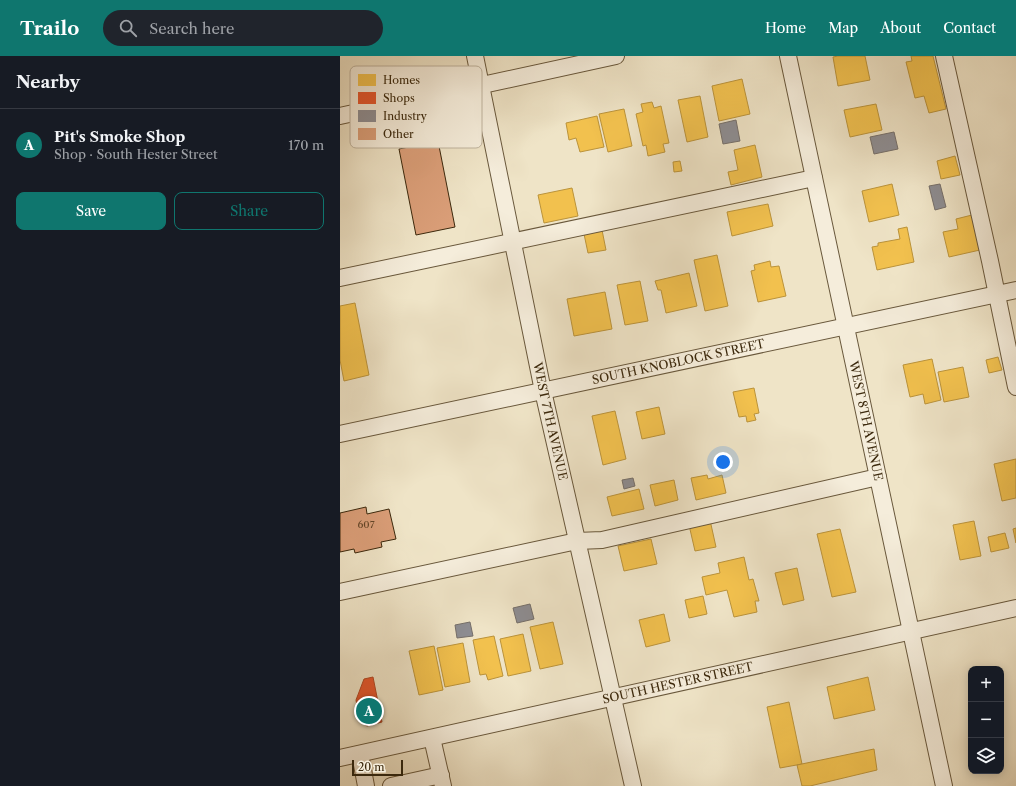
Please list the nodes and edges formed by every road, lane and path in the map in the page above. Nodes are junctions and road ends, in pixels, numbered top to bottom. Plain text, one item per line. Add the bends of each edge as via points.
1 (475, 56) edge
2 (616, 56) edge
3 (788, 56) edge
4 (944, 56) edge
5 (477, 66) edge
6 (482, 86) edge
7 (482, 95) edge
8 (350, 114) edge
9 (340, 116) edge
10 (814, 178) junction
11 (513, 241) junction
12 (340, 278) edge
13 (1016, 290) edge
14 (996, 294) junction
15 (846, 326) junction
16 (1016, 387) edge
17 (543, 391) junction
18 (340, 434) edge
19 (878, 477) junction
20 (577, 541) junction
21 (340, 592) edge
22 (1016, 608) edge
23 (910, 631) junction
24 (612, 698) junction
25 (432, 738) junction
26 (360, 754) junction
27 (340, 758) edge
28 (442, 780) edge
29 (939, 785) edge
30 (366, 786) edge
31 (391, 786) edge
32 (633, 786) edge

1 - 5 street, WEST 7TH AVENUE
2 - 6 street
3 - 10 street, WEST 8TH AVENUE
4 - 14 street
7 - 11 street, WEST 7TH AVENUE
8 - 9 street
10 - 11 street
10 - 15 street, WEST 8TH AVENUE
11 - 12 street
11 - 17 street, WEST 7TH AVENUE
13 - 14 street, SOUTH KNOBLOCK STREET
14 - 15 street, SOUTH KNOBLOCK STREET
14 - 16 street
15 - 17 street, SOUTH KNOBLOCK STREET
15 - 19 street, WEST 8TH AVENUE
17 - 18 street, SOUTH KNOBLOCK STREET
17 - 20 street, WEST 7TH AVENUE
19 - 20 street via 602,540
19 - 23 street, WEST 8TH AVENUE
20 - 21 street
20 - 24 street, WEST 7TH AVENUE
22 - 23 street, SOUTH HESTER STREET
23 - 24 street, SOUTH HESTER STREET
23 - 29 street, WEST 8TH AVENUE
24 - 25 street, SOUTH HESTER STREET
24 - 32 street, WEST 7TH AVENUE
25 - 26 street, SOUTH HESTER STREET
25 - 28 street
26 - 27 street, SOUTH HESTER STREET
26 - 30 street
28 - 31 street

